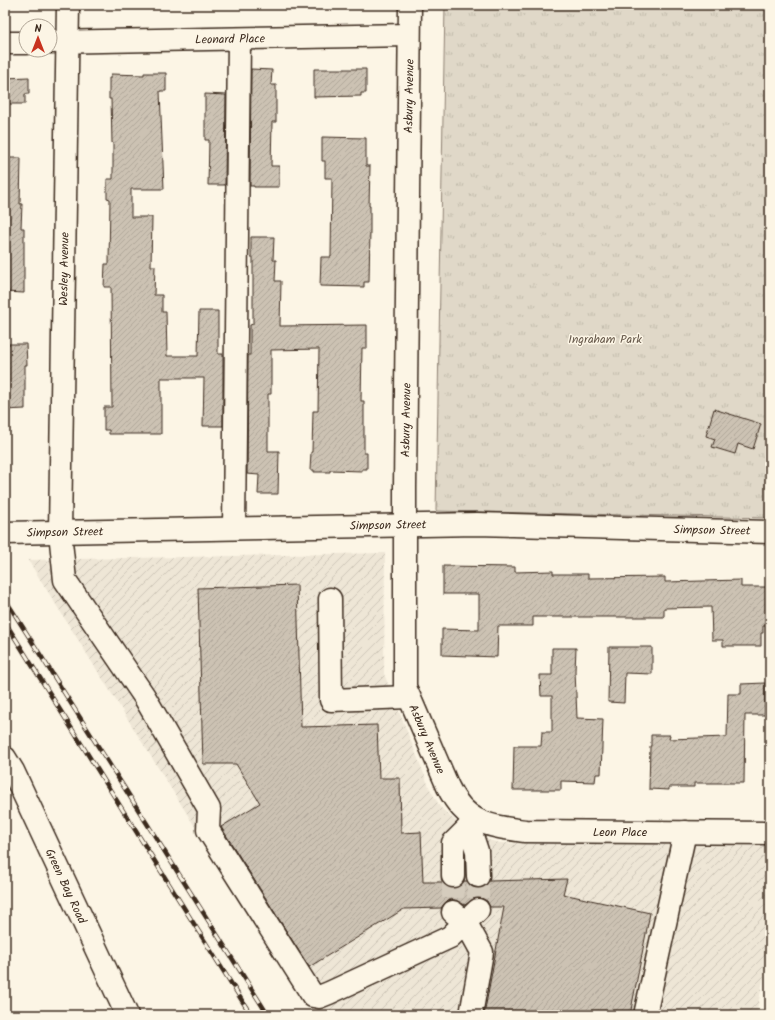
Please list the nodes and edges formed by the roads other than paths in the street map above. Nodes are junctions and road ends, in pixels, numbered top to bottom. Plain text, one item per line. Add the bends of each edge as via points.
1 (68, 5) edge
2 (410, 5) edge
3 (410, 35) junction
4 (239, 39) junction
5 (59, 42) edge
6 (5, 43) edge
7 (18, 43) edge
8 (405, 524) junction
9 (234, 528) junction
10 (5, 532) edge
11 (60, 532) junction
12 (770, 532) edge
13 (330, 599) dead end
14 (409, 697) junction
15 (5, 758) edge
16 (470, 822) junction
17 (685, 832) junction
18 (770, 833) edge
19 (453, 876) tunnel mouth
20 (478, 876) tunnel mouth
21 (127, 1015) edge
22 (471, 1015) edge
23 (645, 1015) edge

1 - 5 street, Wesley Avenue
2 - 3 street, Asbury Avenue
3 - 4 street, Leonard Place
3 - 8 street, Asbury Avenue
4 - 5 street, Leonard Place
4 - 9 street
5 - 11 street, Wesley Avenue
6 - 7 street
8 - 9 street, Simpson Street
8 - 12 street, Simpson Street
8 - 14 street, Asbury Avenue via 405,687
9 - 11 street, Simpson Street
10 - 11 street, Simpson Street
11 - 22 street, Wesley Avenue via 65,580 144,696 209,809 208,830 313,996 319,997 329,993 450,937 466,915 482,952
13 - 14 street via 331,700
14 - 16 street, Asbury Avenue via 454,800
15 - 21 street, Green Bay Road
16 - 17 street, Leon Place via 525,831
16 - 19 street via 453,843
16 - 20 street via 477,851
17 - 18 street, Leon Place
17 - 23 street

